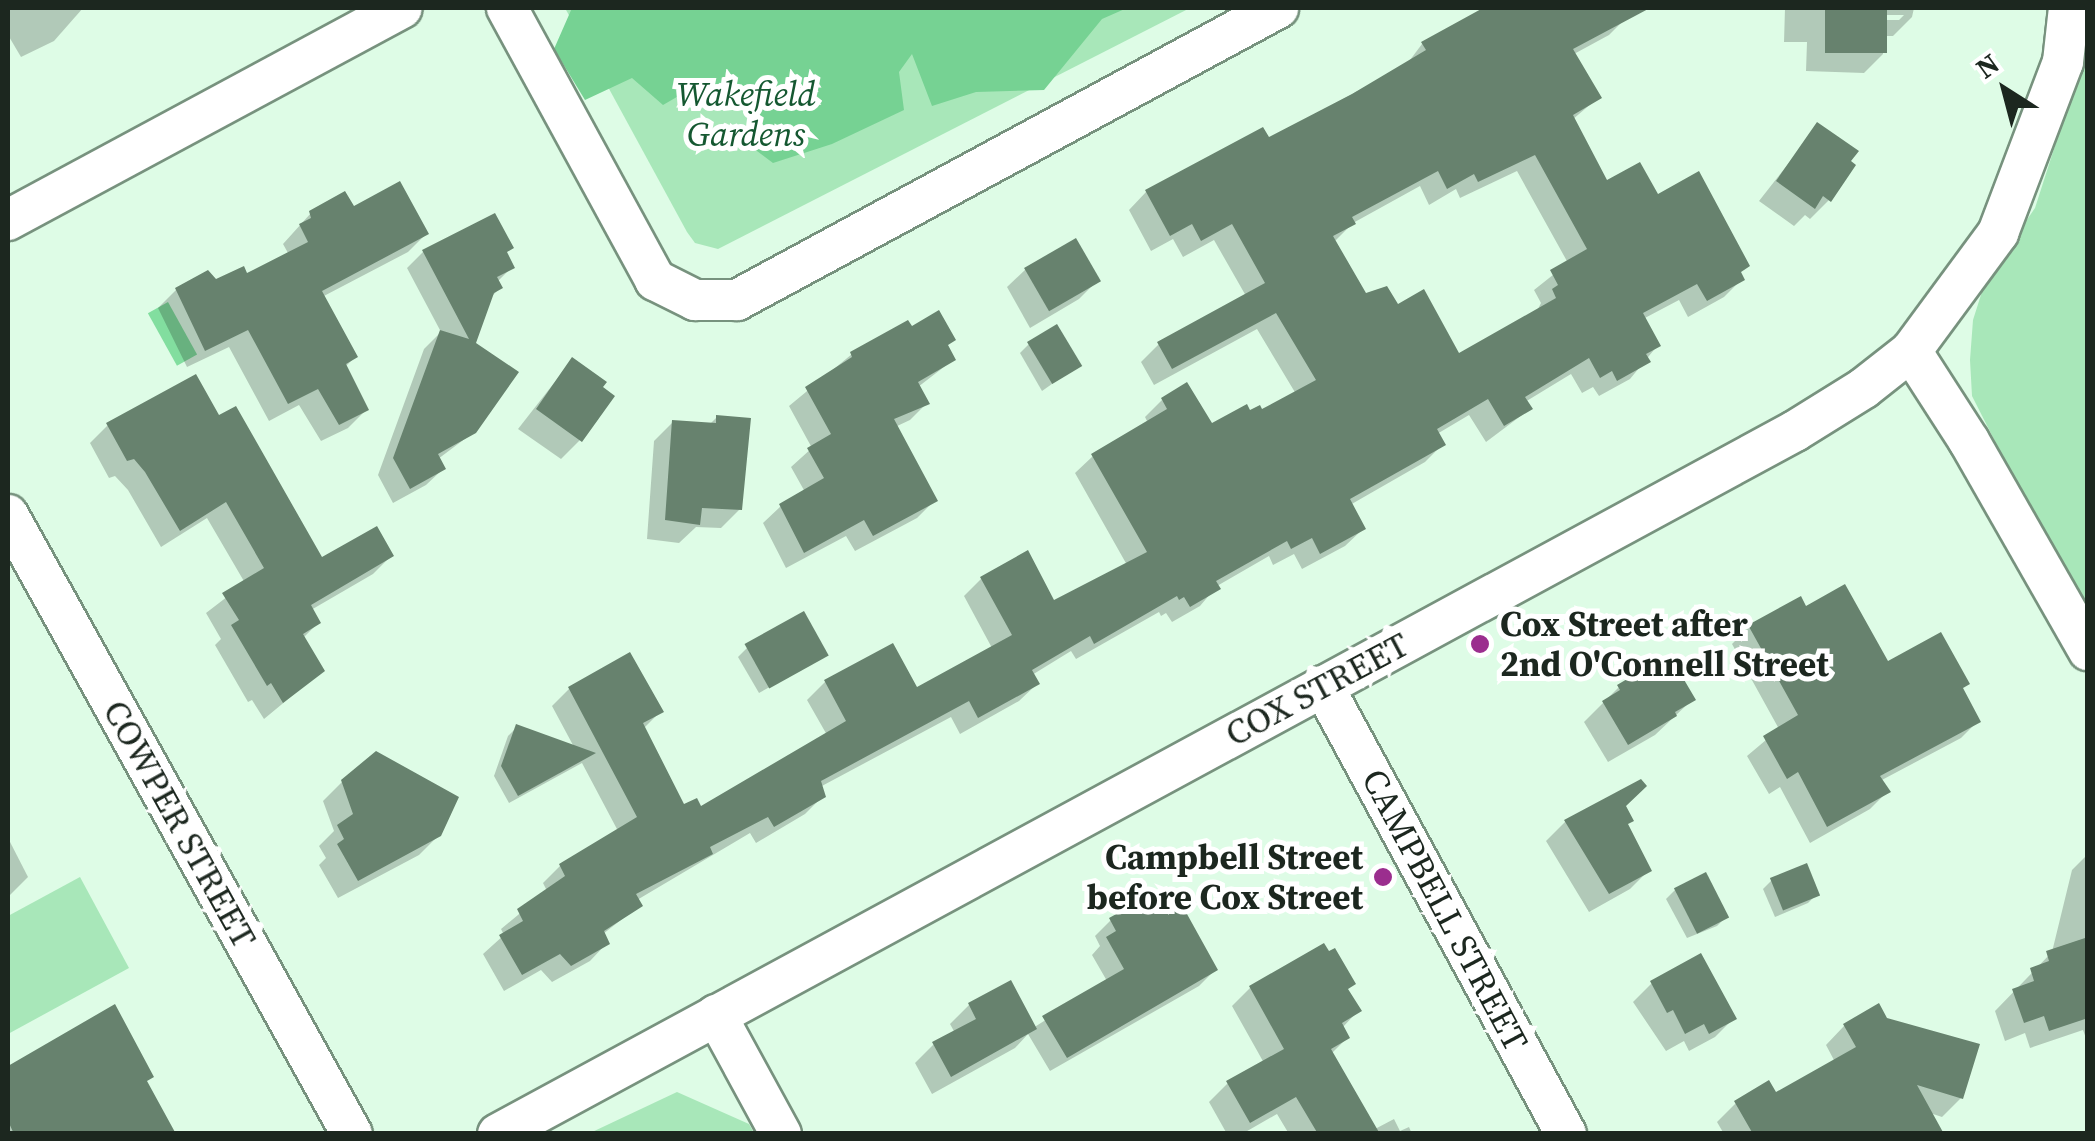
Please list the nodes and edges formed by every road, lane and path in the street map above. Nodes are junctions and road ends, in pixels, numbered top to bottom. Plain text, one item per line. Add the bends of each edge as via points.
1 (401, 8) edge
2 (507, 8) edge
3 (1278, 8) edge
4 (2072, 10) edge
5 (8, 220) edge
6 (1911, 351) junction
7 (8, 515) edge
8 (2088, 650) edge
9 (1324, 686) junction
10 (716, 1015) junction
11 (352, 1134) edge
12 (498, 1134) edge
13 (781, 1134) edge
14 (1566, 1134) edge

1 - 5 street
2 - 3 street via 655,280 695,300 737,300
4 - 6 street, COX STREET via 2041,130 1998,233
6 - 8 street
6 - 9 street, COX STREET via 1796,430
7 - 11 street, COWPER STREET
9 - 10 street, COX STREET
9 - 14 street, CAMPBELL STREET
10 - 12 street, COX STREET
10 - 13 street

